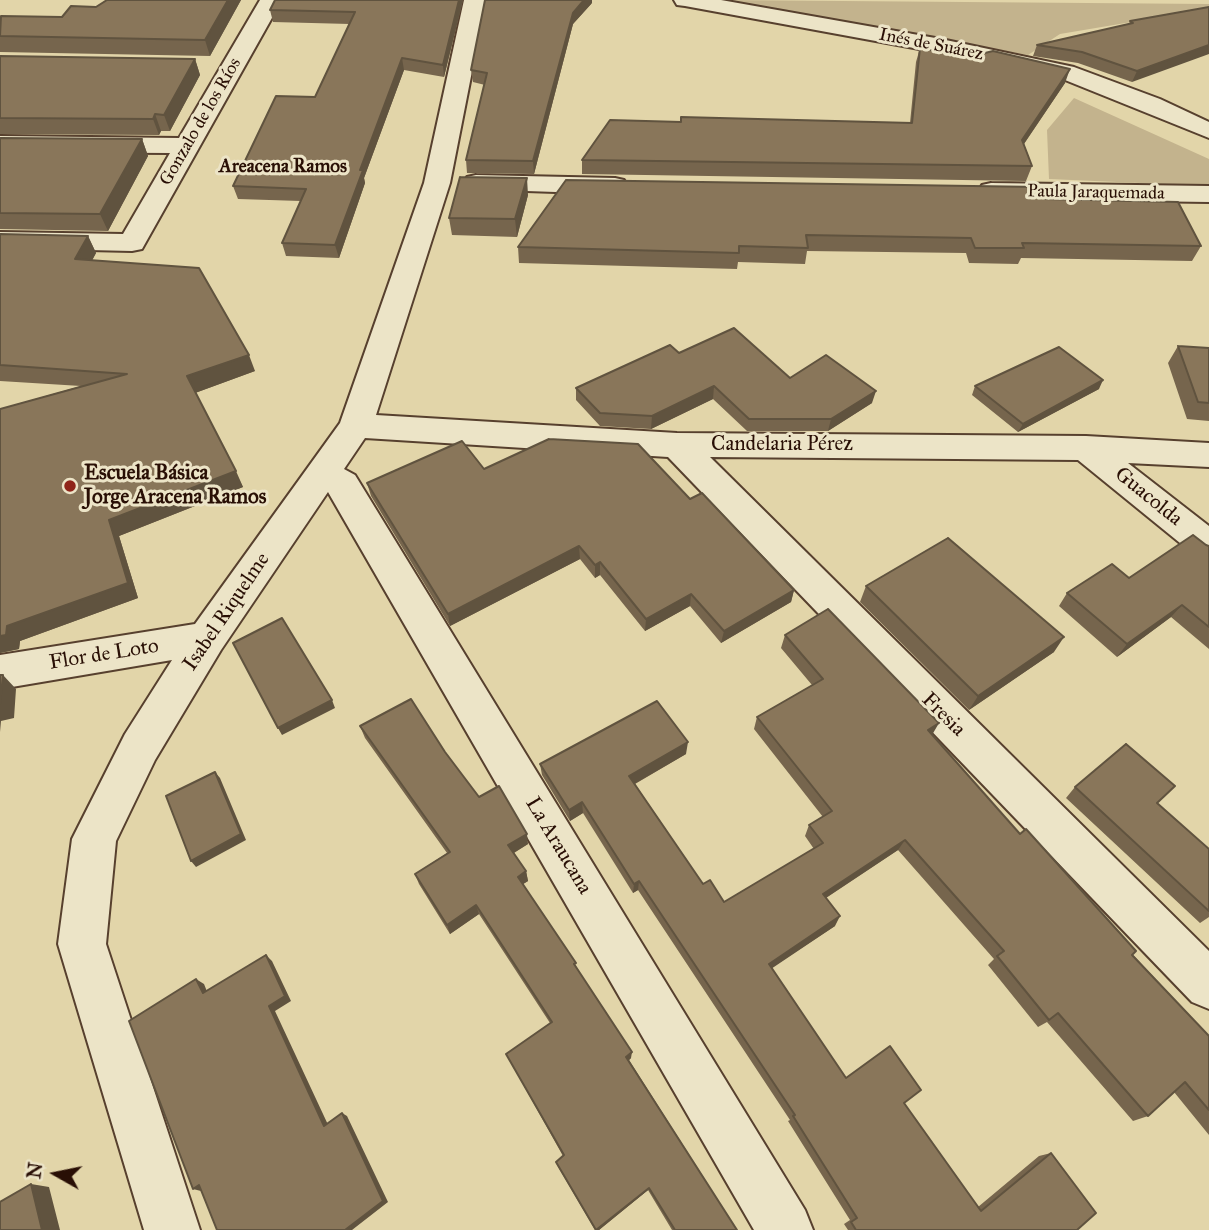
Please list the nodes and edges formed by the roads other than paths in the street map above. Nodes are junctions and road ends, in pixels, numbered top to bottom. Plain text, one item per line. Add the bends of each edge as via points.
1 (271, 0) edge
2 (475, 0) edge
3 (685, 0) edge
4 (206, 65) edge
5 (233, 66) junction
6 (1209, 131) edge
7 (0, 144) edge
8 (188, 146) junction
9 (437, 183) junction
10 (644, 186) edge
11 (961, 191) edge
12 (1209, 194) edge
13 (0, 240) edge
14 (356, 426) junction
15 (677, 445) junction
16 (1086, 448) junction
17 (1209, 456) edge
18 (322, 472) junction
19 (1209, 546) edge
20 (208, 638) junction
21 (0, 672) edge
22 (1209, 985) edge
23 (172, 1230) edge
24 (785, 1230) edge

1 - 5 street, Gonzalo de los Ríos
2 - 9 street, Isabel Riquelme
3 - 6 street, Inés de Suárez via 1066,72
4 - 5 street
5 - 8 street, Gonzalo de los Ríos
7 - 8 street
8 - 13 street, Gonzalo de los Ríos via 132,243
9 - 10 street
9 - 14 street, Isabel Riquelme
11 - 12 street, Paula Jaraquemada
14 - 15 street, Candelaria Pérez
14 - 18 street, Isabel Riquelme
15 - 16 street, Candelaria Pérez
15 - 22 street, Fresia
16 - 17 street, Candelaria Pérez
16 - 19 street, Guacolda
18 - 20 street, Isabel Riquelme
18 - 24 street, La Araucana via 343,484
20 - 21 street, Flor de Loto
20 - 23 street, Isabel Riquelme via 140,747 94,839 82,944

